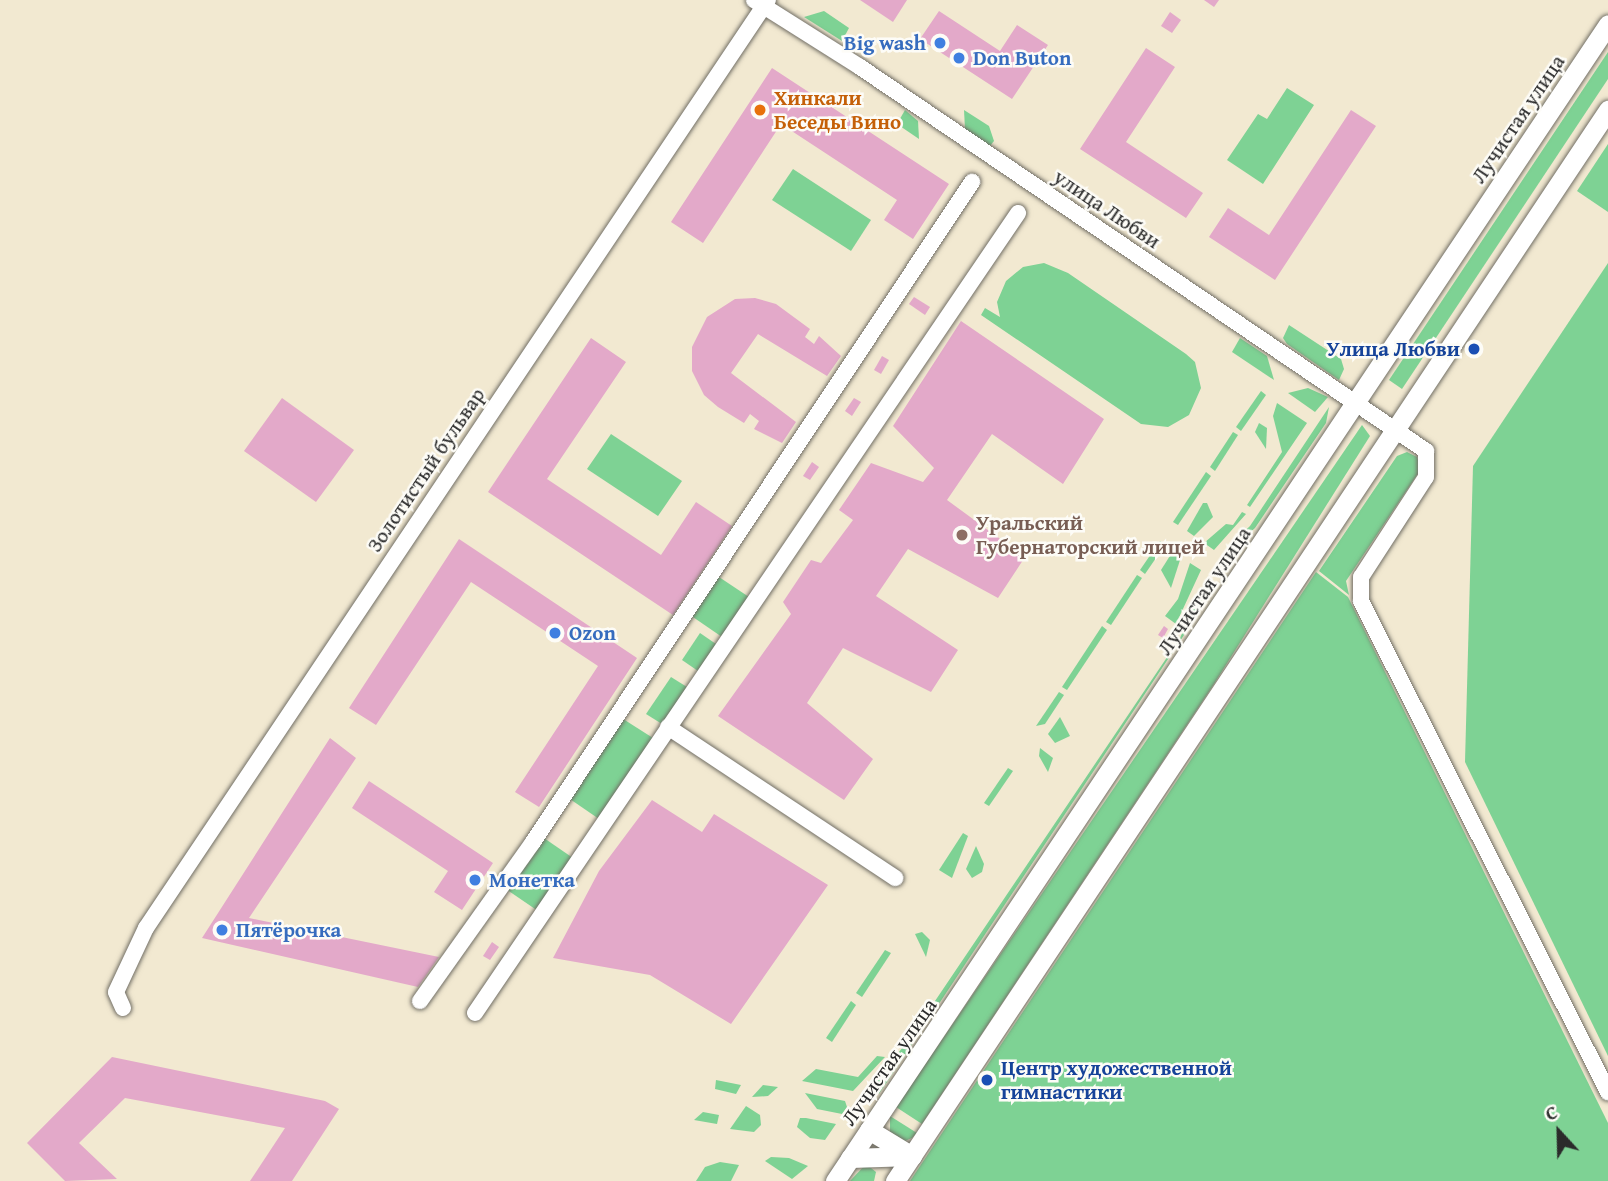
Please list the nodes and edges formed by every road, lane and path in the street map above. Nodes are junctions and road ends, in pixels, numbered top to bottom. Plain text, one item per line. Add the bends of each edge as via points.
1 (762, 1) edge
2 (1608, 24) edge
3 (1608, 110) edge
4 (972, 182) dead end
5 (1018, 213) dead end
6 (1358, 402) junction
7 (1395, 428) junction
8 (668, 727) junction
9 (895, 878) dead end
10 (421, 1002) dead end
11 (123, 1008) dead end
12 (475, 1013) dead end
13 (1608, 1092) edge
14 (869, 1130) junction
15 (912, 1156) junction
16 (850, 1158) junction
17 (835, 1181) edge
18 (895, 1181) edge

1 - 6 street, улица Любви
1 - 11 street, Золотистый бульвар via 176,883 116,992
2 - 6 main road, Лучистая улица
3 - 7 main road
4 - 10 street via 533,842
5 - 8 street
6 - 7 street, улица Любви
6 - 14 main road, Лучистая улица
7 - 13 street, улица Любви via 1420,444 1429,468 1361,577 1362,601
7 - 15 main road
8 - 9 street
8 - 12 street
14 - 15 main road
14 - 16 main road, Лучистая улица
15 - 16 main road
15 - 18 main road
16 - 17 main road, Лучистая улица

